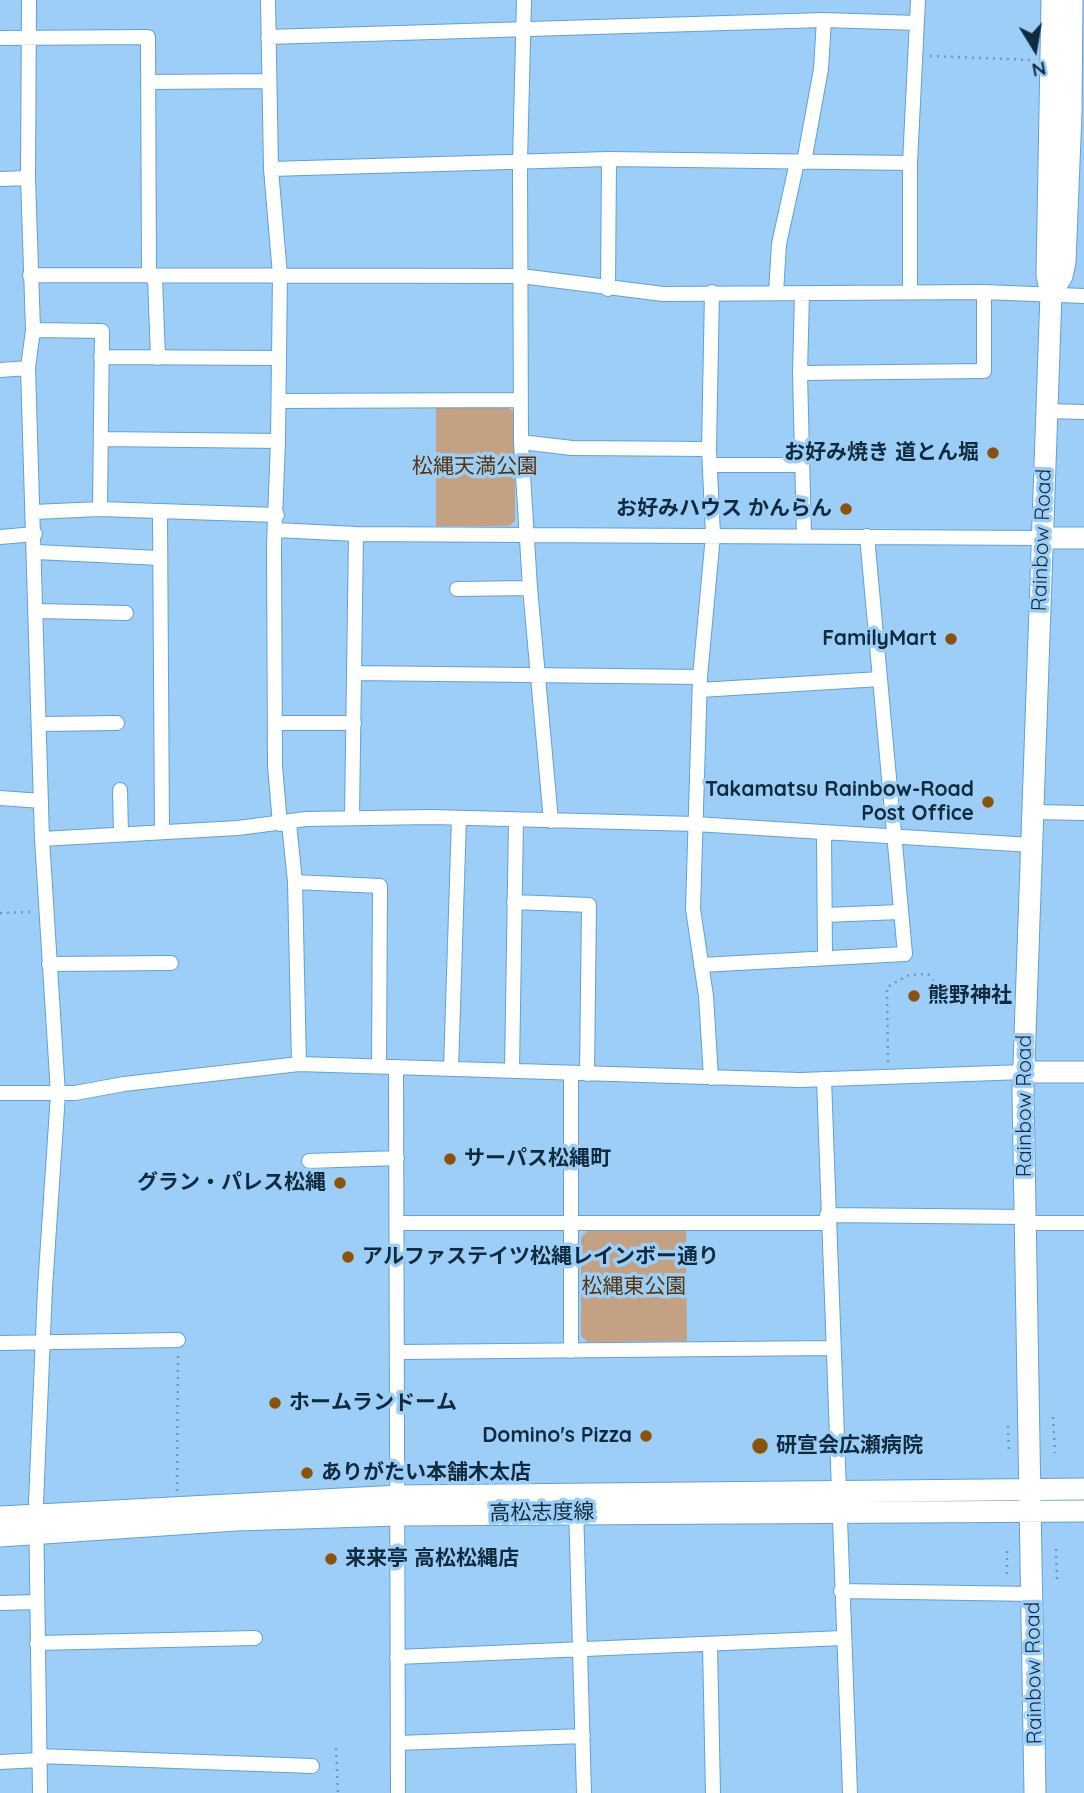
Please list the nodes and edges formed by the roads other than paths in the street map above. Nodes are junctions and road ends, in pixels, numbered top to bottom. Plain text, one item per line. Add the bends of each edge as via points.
1 (29, 0) edge
2 (268, 0) edge
3 (524, 0) edge
4 (918, 0) edge
5 (1052, 0) edge
6 (1072, 0) edge
7 (824, 20) junction
8 (917, 23) junction
9 (525, 29) junction
10 (268, 37) junction
11 (0, 38) edge
12 (30, 39) junction
13 (269, 81) junction
14 (149, 82) junction
15 (609, 159) junction
16 (520, 162) junction
17 (800, 162) junction
18 (910, 163) junction
19 (271, 169) junction
20 (28, 178) junction
21 (0, 179) edge
22 (30, 275) junction
23 (280, 275) junction
24 (521, 276) junction
25 (152, 277) junction
26 (608, 289) junction
27 (712, 292) junction
28 (910, 292) junction
29 (984, 292) junction
30 (776, 293) junction
31 (802, 293) junction
32 (1051, 294) junction
33 (1084, 296) edge
34 (33, 330) junction
35 (101, 357) junction
36 (158, 358) junction
37 (277, 358) junction
38 (28, 368) junction
39 (0, 370) edge
40 (800, 373) junction
41 (520, 400) junction
42 (279, 401) junction
43 (1047, 411) junction
44 (1084, 412) edge
45 (101, 439) junction
46 (278, 441) junction
47 (520, 442) junction
48 (709, 449) junction
49 (710, 465) junction
50 (802, 465) junction
51 (100, 509) junction
52 (34, 512) junction
53 (160, 513) junction
54 (276, 523) junction
55 (35, 534) junction
56 (356, 534) junction
57 (526, 534) junction
58 (713, 535) junction
59 (804, 536) junction
60 (867, 536) junction
61 (0, 537) edge
62 (1042, 538) junction
63 (1084, 538) edge
64 (36, 552) junction
65 (159, 558) junction
66 (530, 588) junction
67 (457, 589) dead end
68 (37, 611) junction
69 (126, 613) dead end
70 (354, 673) junction
71 (539, 676) junction
72 (880, 679) junction
73 (700, 683) junction
74 (117, 723) dead end
75 (275, 723) junction
76 (354, 723) junction
77 (40, 724) junction
78 (120, 790) dead end
79 (0, 798) edge
80 (41, 801) junction
81 (1033, 812) junction
82 (1084, 813) edge
83 (352, 817) junction
84 (460, 818) junction
85 (516, 819) junction
86 (551, 821) junction
87 (285, 824) junction
88 (695, 824) junction
89 (162, 832) junction
90 (824, 832) junction
91 (121, 834) junction
92 (895, 836) junction
93 (41, 839) junction
94 (1031, 845) junction
95 (295, 882) junction
96 (514, 902) junction
97 (900, 912) junction
98 (825, 915) junction
99 (825, 957) junction
100 (171, 963) dead end
101 (49, 964) junction
102 (701, 965) junction
103 (299, 1065) junction
104 (379, 1065) junction
105 (396, 1067) junction
106 (451, 1069) junction
107 (512, 1071) junction
108 (1024, 1072) junction
109 (1084, 1072) edge
110 (571, 1074) junction
111 (587, 1074) junction
112 (710, 1078) junction
113 (824, 1079) junction
114 (0, 1093) edge
115 (58, 1094) junction
116 (397, 1158) junction
117 (309, 1161) dead end
118 (827, 1219) junction
119 (1026, 1220) junction
120 (398, 1223) junction
121 (571, 1223) junction
122 (1084, 1223) edge
123 (178, 1340) road end
124 (0, 1343) edge
125 (44, 1345) junction
126 (832, 1348) junction
127 (571, 1351) junction
128 (398, 1352) junction
129 (1084, 1489) edge
130 (1031, 1490) junction
131 (838, 1501) junction
132 (576, 1504) junction
133 (398, 1506) junction
134 (1084, 1511) edge
135 (1031, 1513) junction
136 (0, 1517) edge
137 (35, 1524) junction
138 (0, 1536) edge
139 (841, 1591) junction
140 (1032, 1594) junction
141 (36, 1602) junction
142 (0, 1603) edge
143 (255, 1638) dead end
144 (844, 1638) junction
145 (37, 1643) junction
146 (710, 1645) junction
147 (580, 1651) junction
148 (397, 1657) junction
149 (583, 1736) junction
150 (398, 1743) junction
151 (39, 1758) junction
152 (0, 1762) edge
153 (312, 1766) dead end
154 (40, 1793) edge
155 (398, 1793) edge
156 (584, 1793) edge
157 (713, 1793) edge
158 (850, 1793) edge
159 (1035, 1793) edge

1 - 12 street
2 - 10 street
3 - 9 street
4 - 8 street
5 - 32 street via 1047,275
6 - 32 street via 1065,262
7 - 8 street
7 - 9 street
7 - 17 street via 821,69
8 - 18 street
9 - 10 street
9 - 16 street
10 - 13 street
11 - 12 street
12 - 14 street via 148,37
12 - 20 street
13 - 14 street
13 - 19 street
14 - 25 street
15 - 16 street
15 - 17 street
15 - 26 street
16 - 19 street
16 - 24 street
17 - 18 street
17 - 30 street via 779,244
18 - 28 street
19 - 23 street
20 - 21 street
20 - 22 street
22 - 25 street
22 - 34 street
23 - 24 street
23 - 25 street
23 - 37 street
24 - 26 street
24 - 41 street
25 - 36 street
26 - 27 street
27 - 30 street
27 - 48 street
28 - 29 street
28 - 31 street
29 - 32 street
29 - 40 street via 984,371
30 - 31 street
31 - 40 street
32 - 33 street
32 - 43 street, Rainbow Road
34 - 35 street via 102,331
34 - 38 street
35 - 36 street
35 - 45 street
36 - 37 street
37 - 42 street
38 - 39 street
38 - 52 street
40 - 50 street
41 - 42 street
41 - 47 street
42 - 46 street
43 - 44 street
43 - 62 street, Rainbow Road
45 - 46 street
45 - 51 street
46 - 54 street
47 - 48 street via 572,448
47 - 57 street
48 - 49 street
49 - 50 street
49 - 58 street
50 - 59 street
51 - 52 street
51 - 53 street
52 - 55 street
53 - 54 street
53 - 65 street
54 - 56 street
54 - 75 street
55 - 61 street
55 - 64 street
56 - 57 street
56 - 70 street
57 - 58 street
57 - 66 street
58 - 59 street
58 - 73 street
59 - 60 street
60 - 62 street
60 - 72 street
62 - 63 street
62 - 81 street, Rainbow Road
64 - 65 street
64 - 68 street
65 - 89 street
66 - 67 street
66 - 71 street
68 - 69 street
68 - 77 street
70 - 71 street
70 - 76 street
71 - 73 street
71 - 86 street
72 - 73 street
72 - 92 street
73 - 88 street
74 - 77 street
75 - 76 street
75 - 87 street via 275,766
76 - 83 street
77 - 80 street
78 - 91 street
79 - 80 street
80 - 93 street
81 - 82 street
81 - 94 street, Rainbow Road
83 - 84 street
83 - 87 street
84 - 85 street
84 - 106 street
85 - 86 street
85 - 96 street
86 - 88 street
87 - 89 street
87 - 95 street
88 - 90 street
88 - 102 street via 693,909
89 - 91 street
90 - 92 street
90 - 98 street
91 - 93 street
92 - 94 street
92 - 97 street
93 - 101 street
94 - 108 street, Rainbow Road
95 - 103 street
95 - 104 street via 380,886
96 - 107 street
96 - 111 street via 589,905
97 - 98 street
97 - 99 street via 905,954
98 - 99 street
99 - 102 street
100 - 101 street
101 - 115 street
102 - 112 street
103 - 104 street
103 - 115 street
104 - 105 street
105 - 106 street
105 - 116 street
106 - 107 street
107 - 110 street
108 - 109 street
108 - 113 street
108 - 119 street, Rainbow Road
110 - 111 street
110 - 121 street
111 - 112 street
112 - 113 street
113 - 118 street
114 - 115 street
115 - 125 street
116 - 117 street
116 - 120 street
118 - 119 street
118 - 121 street
118 - 126 street
119 - 122 street
119 - 130 street, Rainbow Road
120 - 121 street
120 - 128 street
121 - 127 street
123 - 125 street
124 - 125 street
125 - 137 street
126 - 127 street
126 - 131 street
127 - 128 street
128 - 133 street
129 - 130 street, 高松志度線
130 - 131 street, 高松志度線
130 - 135 street, Rainbow Road
131 - 132 street, 高松志度線
131 - 135 street, 高松志度線
131 - 139 street
132 - 133 street, 高松志度線
132 - 147 street
133 - 137 street, 高松志度線
133 - 148 street
134 - 135 street, 高松志度線
135 - 140 street, Rainbow Road
136 - 137 street, 高松志度線
137 - 138 street, 高松志度線
137 - 141 street
139 - 140 street
139 - 144 street
140 - 159 street, Rainbow Road
141 - 142 street
141 - 145 street
143 - 145 street
144 - 146 street
144 - 158 street
145 - 151 street
146 - 147 street
146 - 157 street
147 - 148 street
147 - 149 street
148 - 150 street
149 - 150 street
149 - 156 street
150 - 155 street
151 - 152 street
151 - 153 street
151 - 154 street

